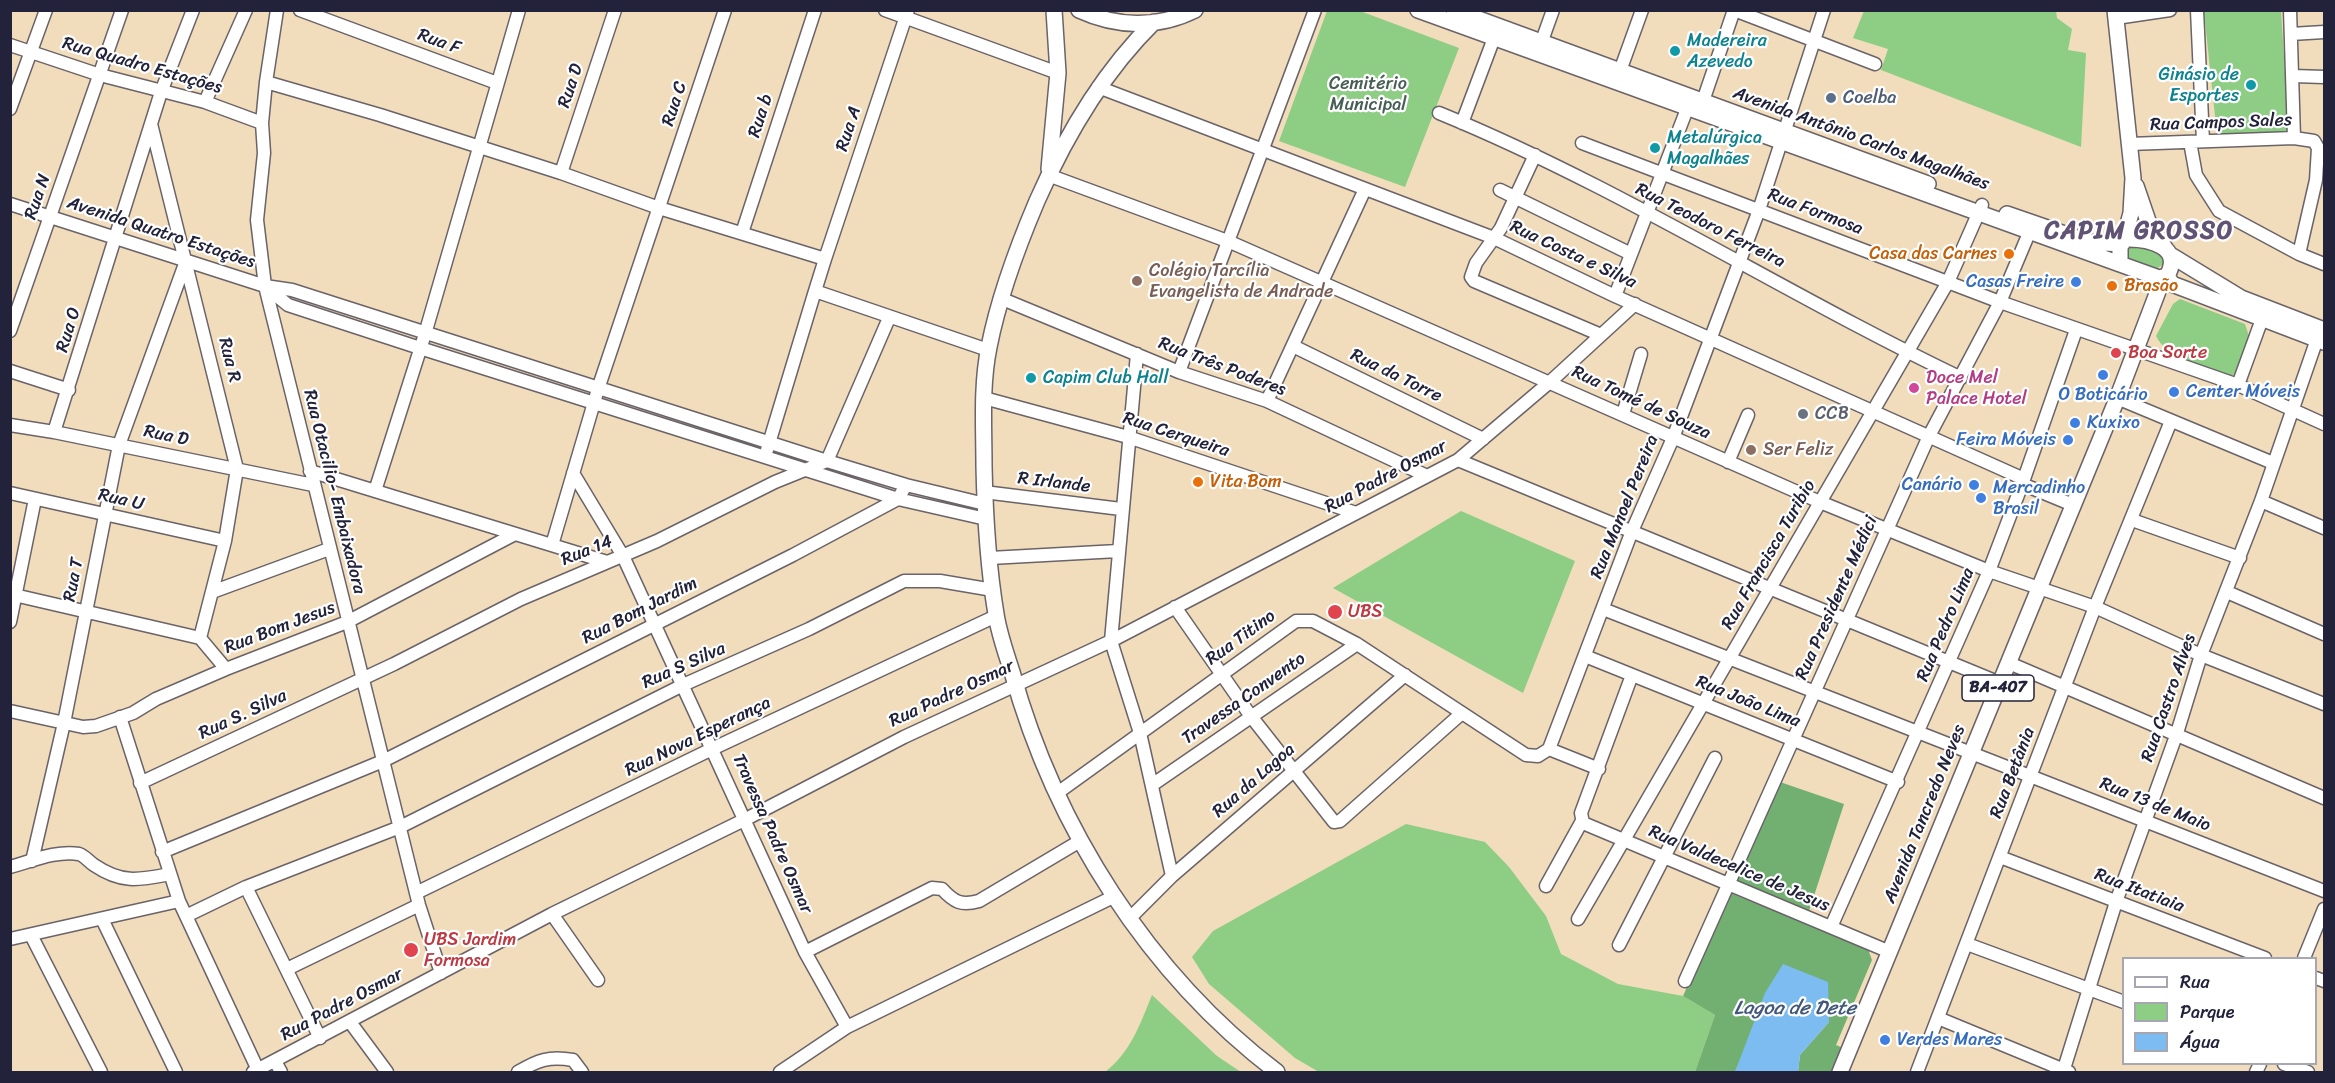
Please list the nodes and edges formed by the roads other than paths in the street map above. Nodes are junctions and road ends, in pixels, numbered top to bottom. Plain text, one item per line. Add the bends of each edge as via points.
1 (46, 10) edge
2 (122, 10) edge
3 (193, 10) edge
4 (246, 10) edge
5 (277, 10) edge
6 (300, 10) edge
7 (615, 10) edge
8 (725, 10) edge
9 (814, 10) edge
10 (885, 10) edge
11 (1054, 10) edge
12 (1079, 10) edge
13 (1195, 10) edge
14 (1315, 10) edge
15 (1418, 10) edge
16 (1552, 10) edge
17 (1642, 10) edge
18 (1734, 10) edge
19 (1824, 10) edge
20 (2170, 10) edge
21 (2197, 10) edge
22 (2290, 10) edge
23 (518, 11) edge
24 (1458, 11) edge
25 (907, 14) edge
26 (2116, 14) edge
27 (1154, 22) junction
28 (2325, 32) edge
29 (2291, 34) junction
30 (1494, 38) junction
31 (1813, 42) junction
32 (10, 45) edge
33 (1539, 49) junction
34 (30, 52) junction
35 (1875, 64) dead end
36 (1620, 71) junction
37 (1058, 73) junction
38 (100, 75) junction
39 (2294, 76) junction
40 (2325, 77) edge
41 (266, 82) junction
42 (497, 83) junction
43 (1098, 87) junction
44 (161, 92) junction
45 (204, 102) junction
46 (1702, 102) junction
47 (10, 109) edge
48 (1687, 109) junction
49 (1439, 113) dead end
50 (262, 123) junction
51 (1462, 123) junction
52 (151, 124) junction
53 (1783, 138) junction
54 (2294, 138) junction
55 (2203, 141) junction
56 (2190, 142) junction
57 (1582, 143) dead end
58 (2129, 144) junction
59 (478, 148) junction
60 (1262, 150) junction
61 (1535, 155) junction
62 (561, 173) junction
63 (1661, 173) junction
64 (1048, 175) junction
65 (2133, 178) junction
66 (2320, 182) edge
67 (1365, 189) junction
68 (1500, 190) dead end
69 (1516, 197) junction
70 (10, 204) edge
71 (659, 208) junction
72 (1980, 209) junction
73 (1759, 210) junction
74 (1646, 214) junction
75 (50, 217) junction
76 (742, 233) junction
77 (2029, 233) junction
78 (116, 238) junction
79 (1494, 238) junction
80 (2123, 241) junction
81 (1230, 242) junction
82 (2169, 252) junction
83 (1631, 254) junction
84 (2299, 254) junction
85 (825, 259) junction
86 (1739, 260) junction
87 (186, 261) junction
88 (2120, 264) junction
89 (2325, 264) edge
90 (2166, 279) junction
91 (1947, 282) junction
92 (1320, 283) junction
93 (265, 286) junction
94 (815, 291) junction
95 (1615, 296) junction
96 (1000, 298) junction
97 (2157, 299) junction
98 (2000, 302) junction
99 (1635, 304) junction
100 (889, 318) junction
101 (2262, 319) junction
102 (2076, 330) junction
103 (10, 331) edge
104 (425, 334) junction
105 (1601, 335) junction
106 (2322, 337) edge
107 (1709, 339) junction
108 (1293, 346) junction
109 (420, 348) junction
110 (2137, 348) junction
111 (988, 350) junction
112 (1907, 352) junction
113 (1137, 354) junction
114 (1641, 354) dead end
115 (10, 371) edge
116 (1179, 372) junction
117 (1961, 378) junction
118 (1551, 381) junction
119 (2238, 385) junction
120 (598, 389) junction
121 (69, 390) junction
122 (984, 398) junction
123 (2117, 398) junction
124 (1267, 401) junction
125 (594, 402) junction
126 (2292, 409) junction
127 (1872, 412) junction
128 (1623, 414) junction
129 (1748, 415) dead end
130 (2171, 421) junction
131 (2325, 424) edge
132 (10, 425) edge
133 (54, 432) junction
134 (1929, 436) junction
135 (1128, 437) junction
136 (1673, 438) junction
137 (1484, 439) junction
138 (769, 443) junction
139 (119, 445) junction
140 (765, 456) junction
141 (1458, 460) junction
142 (827, 461) junction
143 (1728, 462) junction
144 (2273, 463) junction
145 (237, 469) junction
146 (809, 469) junction
147 (310, 471) junction
148 (573, 473) junction
149 (1427, 477) junction
150 (2023, 482) junction
151 (313, 485) junction
152 (906, 485) junction
153 (375, 491) junction
154 (10, 493) edge
155 (984, 498) junction
156 (35, 499) junction
157 (898, 499) junction
158 (2261, 501) junction
159 (1820, 502) junction
160 (2073, 505) junction
161 (1120, 509) junction
162 (1356, 513) junction
163 (105, 515) junction
164 (986, 519) junction
165 (2132, 520) junction
166 (2325, 528) edge
167 (1888, 529) junction
168 (1632, 531) junction
169 (515, 534) junction
170 (225, 542) junction
171 (552, 545) junction
172 (329, 549) junction
173 (1118, 551) junction
174 (623, 556) junction
175 (990, 558) junction
176 (2240, 558) junction
177 (607, 562) junction
178 (1989, 571) junction
179 (1770, 589) junction
180 (2040, 589) junction
181 (993, 590) junction
182 (212, 592) junction
183 (2226, 592) junction
184 (13, 595) edge
185 (1175, 607) junction
186 (2095, 607) junction
187 (1603, 609) junction
188 (86, 613) junction
189 (996, 616) junction
190 (10, 622) edge
191 (347, 622) junction
192 (1846, 622) junction
193 (655, 623) junction
194 (2325, 634) edge
195 (200, 638) junction
196 (1111, 641) junction
197 (1357, 644) junction
198 (2201, 655) junction
199 (1585, 656) junction
200 (1730, 658) junction
201 (1949, 662) junction
202 (2008, 663) junction
203 (226, 669) junction
204 (1222, 675) junction
205 (1405, 675) junction
206 (1632, 675) junction
207 (362, 679) junction
208 (2000, 683) junction
209 (1015, 684) junction
210 (683, 685) junction
211 (2065, 687) junction
212 (1815, 691) junction
213 (1703, 704) junction
214 (2325, 704) edge
215 (10, 711) edge
216 (1462, 713) junction
217 (1250, 715) junction
218 (120, 717) junction
219 (64, 723) junction
220 (1919, 731) junction
221 (1140, 733) junction
222 (2177, 733) junction
223 (1793, 740) junction
224 (714, 748) junction
225 (1549, 749) junction
226 (1972, 753) junction
227 (1715, 758) dead end
228 (383, 761) junction
229 (1599, 769) junction
230 (1293, 771) junction
231 (2032, 775) junction
232 (1898, 782) junction
233 (140, 783) junction
234 (1152, 785) junction
235 (1056, 794) junction
236 (2325, 798) edge
237 (1581, 817) junction
238 (746, 819) junction
239 (2144, 821) junction
240 (400, 827) junction
241 (1624, 840) junction
242 (1080, 841) junction
243 (162, 852) junction
244 (2000, 857) junction
245 (1664, 858) junction
246 (32, 861) junction
247 (10, 867) edge
248 (170, 874) junction
249 (1172, 876) junction
250 (1728, 885) junction
251 (1546, 886) dead end
252 (246, 887) junction
253 (2325, 891) edge
254 (1115, 897) junction
255 (418, 899) junction
256 (179, 901) junction
257 (2116, 902) junction
258 (2325, 909) edge
259 (552, 914) junction
260 (186, 916) junction
261 (1130, 918) junction
262 (102, 919) junction
263 (1578, 919) dead end
264 (1832, 927) junction
265 (31, 935) junction
266 (10, 939) edge
267 (1967, 944) junction
268 (1618, 945) dead end
269 (805, 952) junction
270 (1890, 952) junction
271 (2262, 957) edge
272 (2304, 957) edge
273 (287, 969) junction
274 (441, 973) junction
275 (598, 980) dead end
276 (1685, 981) dead end
277 (2089, 989) junction
278 (2122, 1001) edge
279 (1938, 1018) junction
280 (350, 1022) junction
281 (847, 1027) junction
282 (320, 1038) junction
283 (275, 1061) junction
284 (2287, 1065) edge
285 (256, 1071) edge
286 (101, 1072) edge
287 (176, 1072) edge
288 (281, 1072) edge
289 (387, 1072) edge
290 (518, 1072) edge
291 (582, 1072) edge
292 (780, 1072) edge
293 (1276, 1072) edge
294 (1840, 1072) edge
295 (1917, 1072) edge
296 (2066, 1072) edge
297 (2308, 1072) edge

1 - 34 street
2 - 38 street, Rua N
3 - 44 street, Rua O
4 - 45 street
5 - 41 street, Rua Otacilio- Embaixadora
6 - 42 street, Rua F
7 - 62 street, Rua D
8 - 71 street, Rua C
9 - 76 street, Rua b
10 - 25 street
11 - 37 main road
12 - 27 main road via 1100,20 1127,25
13 - 27 main road
14 - 60 street
15 - 30 main road, Avenida Antônio Carlos Magalhães
16 - 33 street
17 - 36 street
18 - 31 street
18 - 46 street
19 - 31 street, Rua Manoel Pereira
20 - 26 street
21 - 55 street
22 - 29 street
23 - 42 street
24 - 33 main road, Avenida Antônio Carlos Magalhães
25 - 37 street
25 - 85 street, Rua A
26 - 58 main road
27 - 43 main road
28 - 29 street
29 - 39 street
30 - 33 main road, Avenida Antônio Carlos Magalhães
30 - 51 street
31 - 35 street
31 - 53 street, Rua Manoel Pereira
32 - 34 street, Rua Quadro Estações
33 - 36 main road, Avenida Antônio Carlos Magalhães
33 - 48 main road, Avenida Antônio Carlos Magalhães
34 - 38 street, Rua Quadro Estações
34 - 47 street
36 - 46 main road, Avenida Antônio Carlos Magalhães
37 - 64 main road
38 - 44 street, Rua Quadro Estações
38 - 75 street, Rua N
39 - 40 street
39 - 54 street
41 - 50 street, Rua Otacilio- Embaixadora
41 - 59 street
42 - 59 street
43 - 60 street, Rua Costa e Silva
43 - 64 main road
44 - 45 street, Rua Quadro Estações
44 - 52 street, Rua O
45 - 50 street, Rua Quadro Estações
46 - 53 main road, Avenida Antônio Carlos Magalhães
48 - 53 main road, Avenida Antônio Carlos Magalhães
48 - 63 street
49 - 51 street, Rua Teodoro Ferreira
50 - 93 street, Rua Otacilio- Embaixadora via 264,153 257,220
51 - 61 street, Rua Teodoro Ferreira
52 - 78 street, Rua O
52 - 87 street, Rua R
53 - 72 main road, Avenida Antônio Carlos Magalhães
53 - 73 street, Rua Manoel Pereira
54 - 55 street, Rua Campos Sales
54 - 66 street, Rua Campos Sales via 2314,141
55 - 56 street, Rua Campos Sales
56 - 58 street, Rua Campos Sales
56 - 84 street via 2196,175 2219,211
57 - 63 street, Rua Formosa
58 - 65 main road
59 - 62 street
59 - 104 street
60 - 67 street, Rua Costa e Silva
60 - 81 street
61 - 69 street
61 - 74 street, Rua Teodoro Ferreira
62 - 71 street
63 - 73 street, Rua Formosa
63 - 74 street
64 - 81 street, Rua Tomé de Souza
64 - 96 main road
65 - 80 main road via 2131,213
65 - 82 main road via 2148,221
66 - 84 street
67 - 79 street, Rua Costa e Silva
67 - 92 street
68 - 69 street
69 - 79 street
69 - 83 street
70 - 75 street, Avenida Quatro Estações
71 - 76 street
71 - 120 street, Rua C
72 - 77 main road, Avenida Antônio Carlos Magalhães
72 - 80 main road, Avenida Antônio Carlos Magalhães via 2088,242
72 - 91 street, Rua Francisca Turibio
73 - 86 street, Rua Manoel Pereira
73 - 91 street, Rua Formosa
74 - 83 street
74 - 86 street, Rua Teodoro Ferreira
75 - 78 street, Avenida Quatro Estações
75 - 103 street, Rua N
76 - 85 street
77 - 88 main road, Avenida Antônio Carlos Magalhães
77 - 98 street, Rua Presidente Médici
78 - 87 street, Avenida Quatro Estações
78 - 121 street, Rua O
79 - 95 street, Rua Costa e Silva
79 - 105 street via 1471,273 1474,281
80 - 82 main road, Avenida Antônio Carlos Magalhães via 2147,242
80 - 88 main road
81 - 92 street, Rua Tomé de Souza
81 - 116 street
82 - 90 main road, Avenida Tancredo Neves
82 - 106 main road via 2241,298
83 - 95 street
84 - 89 street
85 - 94 street, Rua A
86 - 107 street, Rua Manoel Pereira
86 - 112 street, Rua Teodoro Ferreira
87 - 93 street, Avenida Quatro Estações
87 - 139 street
87 - 145 street, Rua R
88 - 90 main road, Avenida Antônio Carlos Magalhães
90 - 97 main road, Avenida Tancredo Neves
90 - 97 main road
90 - 101 main road
91 - 98 street, Rua Formosa
91 - 112 street, Rua Francisca Turibio
92 - 108 street
92 - 118 street, Rua Tomé de Souza
93 - 104 street, R Irlande via 292,290
93 - 109 street via 288,305
93 - 147 street, Rua Otacilio- Embaixadora
94 - 100 street
94 - 138 street, Rua A
95 - 99 street, Rua Costa e Silva
96 - 111 main road
96 - 113 street, Rua Três Poderes
97 - 110 main road, Avenida Tancredo Neves / BA-407
98 - 102 street, Rua Formosa
98 - 117 street, Rua Presidente Médici
99 - 105 street, Rua Padre Osmar
99 - 107 street, Rua Costa e Silva
100 - 111 street
100 - 142 street
101 - 106 main road
101 - 119 street
102 - 110 street, Rua Formosa
102 - 150 street, Rua Pedro Lima
104 - 109 street
104 - 120 street, R Irlande
105 - 118 street, Rua Padre Osmar
106 - 126 street, Rua Castro Alves
107 - 127 street, Rua Costa e Silva
107 - 136 street, Rua Manoel Pereira
108 - 124 street
108 - 137 street, Rua da Torre
109 - 125 street
109 - 153 street
110 - 119 street, Rua Formosa
110 - 123 main road, Avenida Tancredo Neves / BA-407
111 - 122 main road
112 - 117 street, Rua Teodoro Ferreira
112 - 127 street, Rua Francisca Turibio
113 - 116 street, Rua Três Poderes
113 - 135 street
114 - 128 street
115 - 121 street
116 - 124 street, Rua Três Poderes
117 - 134 street, Rua Presidente Médici
118 - 128 street, Rua Tomé de Souza
118 - 137 street, Rua Padre Osmar
119 - 126 street, Rua Formosa
120 - 125 street, Rua C
120 - 138 street, R Irlande
121 - 133 street, Rua O
122 - 135 street, Rua Cerqueira
122 - 155 main road
123 - 130 street
123 - 160 main road, Avenida Tancredo Neves / BA-407
124 - 149 street, Rua Três Poderes
125 - 140 street
125 - 148 street, Rua C
126 - 131 street, Rua Formosa
126 - 144 street, Rua Castro Alves
127 - 134 street, Rua Costa e Silva
127 - 159 street, Rua Francisca Turibio
128 - 136 street, Rua Tomé de Souza
129 - 143 street
130 - 144 street
130 - 165 street, Rua Betânia
132 - 133 street, Rua D
133 - 139 street, Rua D
134 - 150 street, Rua Costa e Silva
134 - 167 street, Rua Presidente Médici
135 - 161 street
135 - 162 street, Rua Cerqueira
136 - 143 street, Rua Tomé de Souza
136 - 168 street, Rua Manoel Pereira
137 - 141 street, Rua Padre Osmar
138 - 140 street, Rua A
138 - 142 street, R Irlande
139 - 145 street, Rua D
139 - 163 street, Rua T
140 - 146 street
141 - 149 street, Rua Padre Osmar
141 - 168 street
142 - 146 street, Rua 14
142 - 152 street, R Irlande
143 - 159 street, Rua Tomé de Souza
144 - 158 street, Rua Castro Alves
145 - 151 street, Rua D
145 - 170 street
146 - 157 street
146 - 174 street, Rua 14
147 - 151 street, Rua Otacilio- Embaixadora
147 - 153 street
148 - 171 street, Rua C
148 - 174 street, Travessa Padre Osmar
149 - 162 street, Rua Padre Osmar
150 - 160 street, Rua Costa e Silva
150 - 178 street, Rua Pedro Lima
151 - 172 street, Rua Otacilio- Embaixadora
152 - 155 street, R Irlande
152 - 157 street
153 - 169 street
154 - 156 street, Rua U
155 - 161 street, R Irlande
155 - 164 main road
156 - 163 street, Rua U
156 - 184 street
157 - 164 street
157 - 193 street, Rua Bom Jardim
158 - 166 street
158 - 176 street, Rua Castro Alves
159 - 167 street, Rua Tomé de Souza
159 - 179 street, Rua Francisca Turibio
160 - 180 main road, Avenida Tancredo Neves / BA-407
161 - 173 street
162 - 185 street, Rua Padre Osmar
163 - 170 street, Rua U
163 - 188 street, Rua T
164 - 175 main road
165 - 176 street
165 - 186 street, Rua Betânia
167 - 178 street, Rua Tomé de Souza
167 - 192 street, Rua Presidente Médici
168 - 179 street
168 - 187 street, Rua Manoel Pereira
169 - 171 street
169 - 191 street, Rua Bom Jesus
170 - 182 street
171 - 177 street
172 - 182 street
172 - 191 street, Rua Otacilio- Embaixadora
173 - 175 street
173 - 196 street
174 - 177 street, Rua 14
174 - 193 street, Travessa Padre Osmar
175 - 181 main road
176 - 183 street, Rua Castro Alves
177 - 207 street, Rua 14 via 521,599
178 - 180 street, Rua Tomé de Souza
178 - 201 street, Rua Pedro Lima
179 - 192 street
179 - 200 street, Rua Francisca Turibio
180 - 186 street, Rua Tomé de Souza
180 - 202 main road, Avenida Tancredo Neves / BA-407
181 - 189 main road
181 - 210 street, Rua S Silva via 940,581 904,581
182 - 195 street
183 - 194 street
183 - 198 street, Rua Castro Alves
184 - 188 street
184 - 190 street
185 - 196 street, Rua Padre Osmar
185 - 204 street
186 - 198 street, Rua Tomé de Souza
186 - 211 street, Rua Betânia
187 - 199 street, Rua Manoel Pereira
187 - 200 street, Rua 13 de Maio
188 - 195 street
188 - 219 street, Rua T
189 - 209 main road
189 - 224 street, Rua Nova Esperança
191 - 203 street, Rua Bom Jesus
191 - 207 street, Rua Otacilio- Embaixadora
192 - 201 street
192 - 212 street, Rua Presidente Médici
193 - 210 street, Travessa Padre Osmar
193 - 228 street, Rua Bom Jardim
195 - 203 street
196 - 209 street, Rua Padre Osmar
196 - 221 street
197 - 204 street, Rua Titino via 1312,621 1300,620
197 - 205 street, Rua Titino
197 - 217 street, Travessa Convento
198 - 214 street, Rua Tomé de Souza
198 - 222 street, Rua Castro Alves
199 - 206 street, Rua João Lima
199 - 225 street, Rua Manoel Pereira
200 - 212 street, Rua 13 de Maio
200 - 213 street, Rua Francisca Turibio
201 - 208 street
201 - 220 street, Rua Pedro Lima
202 - 208 main road, Avenida Tancredo Neves / BA-407
202 - 211 street
203 - 218 street, Rua Bom Jesus
204 - 217 street
204 - 221 street, Rua Titino
205 - 216 street, Rua Titino
205 - 230 street, Rua da Lagoa
206 - 213 street, Rua João Lima
206 - 229 street
207 - 228 street, Rua Otacilio- Embaixadora
207 - 233 street, Rua S. Silva
208 - 226 main road, Avenida Tancredo Neves / BA-407
209 - 235 main road
209 - 238 street, Rua Padre Osmar
210 - 224 street, Travessa Padre Osmar
210 - 240 street, Rua S Silva
211 - 222 street
211 - 231 street, Rua Betânia
212 - 220 street, Rua 13 de Maio
212 - 223 street, Rua Presidente Médici
213 - 223 street, Rua João Lima
213 - 241 street, Rua Francisca Turibio
215 - 219 street, Rua Bom Jesus
216 - 225 street, Rua Titino via 1526,755 1538,756
216 - 230 street via 1340,821 1329,819
217 - 230 street
217 - 234 street, Travessa Convento
218 - 219 street, Rua Bom Jesus via 96,726
218 - 233 street
219 - 246 street, Rua T
220 - 226 street, Rua 13 de Maio
220 - 232 street, Rua Pedro Lima
221 - 234 street
221 - 235 street, Rua Titino
222 - 236 street
222 - 239 street, Rua Castro Alves
223 - 232 street, Rua João Lima
223 - 250 street, Rua Presidente Médici
224 - 238 street, Travessa Padre Osmar
224 - 255 street, Rua Nova Esperança
225 - 229 street
226 - 231 street, Rua 13 de Maio
226 - 270 main road, Avenida Tancredo Neves / BA-407
227 - 245 street
228 - 240 street, Rua Otacilio- Embaixadora
228 - 243 street
229 - 237 street
230 - 249 street, Rua da Lagoa
231 - 239 street, Rua 13 de Maio
231 - 244 street, Rua Betânia
232 - 264 street, Rua Pedro Lima
233 - 243 street
234 - 249 street
235 - 242 main road
237 - 241 street, Rua Valdecelice de Jesus
237 - 251 street
238 - 259 street, Rua Padre Osmar
238 - 269 street, Travessa Padre Osmar
239 - 253 street, Rua 13 de Maio
239 - 257 street, Rua Castro Alves
240 - 252 street, Rua S Silva
240 - 255 street, Rua Otacilio- Embaixadora
241 - 245 street, Rua Valdecelice de Jesus
241 - 263 street, Rua Francisca Turibio
242 - 254 main road
242 - 269 street via 980,901 954,902 942,889 932,888
243 - 248 street
244 - 257 street, Rua Itatiaia
244 - 267 street, Rua Betânia
245 - 250 street, Rua Valdecelice de Jesus
245 - 268 street
246 - 247 street
246 - 248 street via 64,853 82,855 123,880
248 - 256 street
249 - 261 street, Rua da Lagoa
250 - 264 street, Rua Valdecelice de Jesus
250 - 276 street, Rua Presidente Médici
252 - 260 street, Rua S Silva
252 - 273 street
254 - 261 main road
254 - 281 street
255 - 273 street, Rua Nova Esperança
255 - 274 street, Rua Otacilio- Embaixadora
256 - 260 street
256 - 262 street
257 - 271 street, Rua Itatiaia
257 - 277 street, Rua Castro Alves
258 - 272 street
259 - 274 street, Rua Padre Osmar
259 - 275 street
260 - 285 street
261 - 293 main road via 1219,1022
262 - 265 street
262 - 287 street
264 - 270 street, Rua Valdecelice de Jesus
265 - 266 street
265 - 286 street
267 - 277 street
267 - 279 street, Rua Betânia
269 - 281 street, Travessa Padre Osmar
270 - 294 main road, Avenida Tancredo Neves / BA-407
273 - 282 street
274 - 280 street, Rua Padre Osmar
277 - 278 street
277 - 296 street, Rua Castro Alves
279 - 295 street, Rua Betânia
279 - 296 street
280 - 282 street, Rua Padre Osmar
280 - 289 street
281 - 292 street
282 - 283 street, Rua Padre Osmar
283 - 285 street, Rua Padre Osmar
283 - 288 street
284 - 297 street
290 - 291 street via 540,1059 553,1057 573,1060

